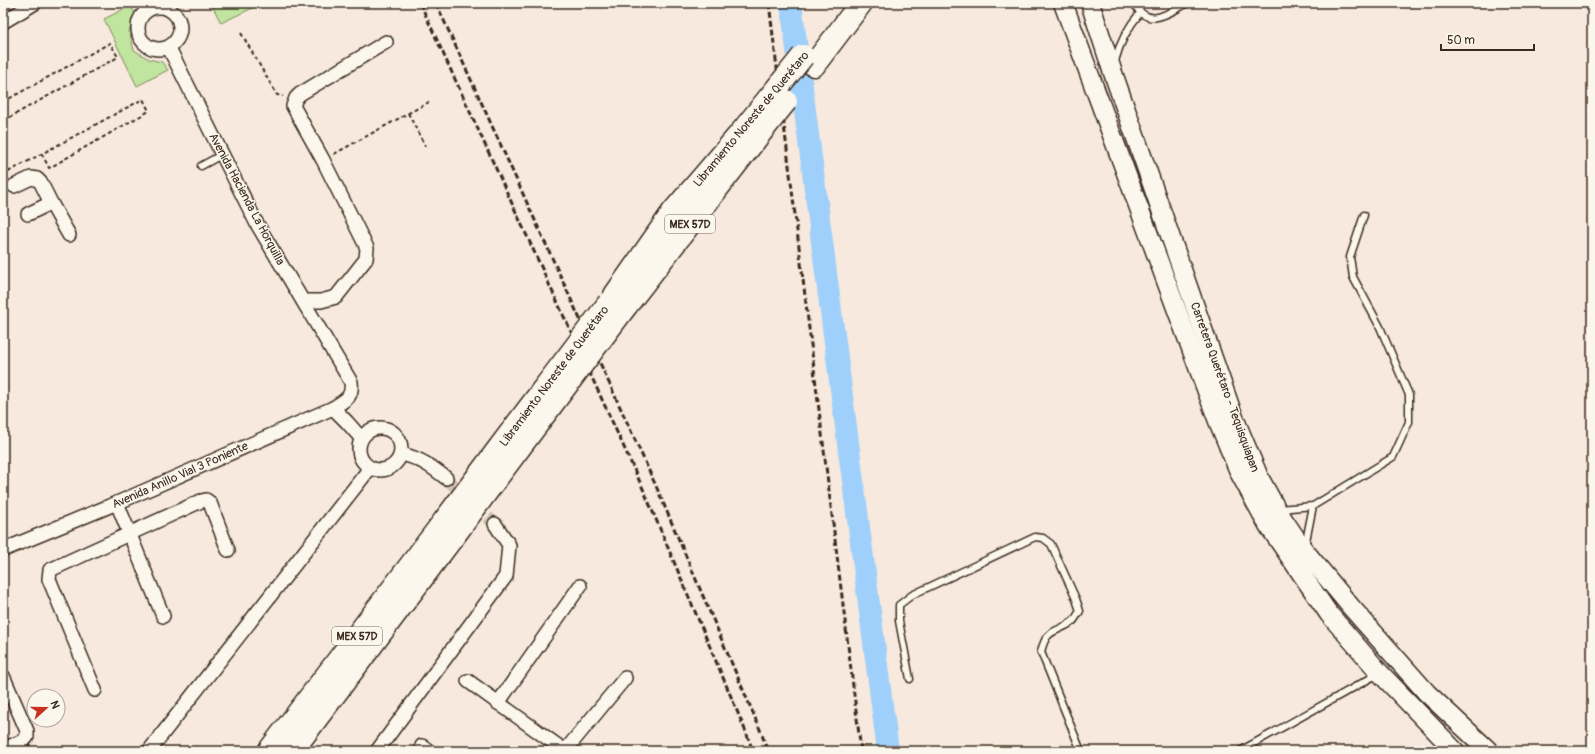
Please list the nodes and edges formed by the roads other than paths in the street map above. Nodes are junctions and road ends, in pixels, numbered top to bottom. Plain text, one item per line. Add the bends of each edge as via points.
1 (35, 3) edge
2 (842, 3) edge
3 (861, 3) edge
4 (1063, 3) edge
5 (1090, 3) edge
6 (1134, 3) edge
7 (1188, 3) edge
8 (151, 6) edge
9 (1140, 13) junction
10 (3, 22) edge
11 (386, 42) dead end
12 (169, 48) junction
13 (809, 61) junction
14 (1112, 70) junction
15 (223, 154) junction
16 (201, 166) dead end
17 (14, 186) dead end
18 (50, 203) junction
19 (28, 214) dead end
20 (1364, 215) dead end
21 (69, 235) dead end
22 (303, 301) junction
23 (352, 391) joint
24 (333, 408) junction
25 (361, 438) junction
26 (401, 454) junction
27 (370, 468) junction
28 (446, 478) tunnel mouth
29 (117, 503) junction
30 (1313, 506) junction
31 (1276, 510) junction
32 (495, 524) tunnel mouth
33 (450, 526) junction
34 (129, 534) junction
35 (3, 550) edge
36 (228, 550) dead end
37 (1304, 550) junction
38 (580, 586) dead end
39 (163, 616) dead end
40 (1380, 674) junction
41 (3, 676) edge
42 (625, 678) dead end
43 (910, 679) dead end
44 (468, 681) dead end
45 (95, 690) dead end
46 (498, 703) junction
47 (3, 748) edge
48 (149, 751) edge
49 (269, 751) edge
50 (292, 751) edge
51 (377, 751) edge
52 (1081, 751) edge
53 (1240, 751) edge
54 (1456, 751) edge
55 (1489, 751) edge

1 - 10 street
2 - 13 highway, Libramiento Noreste de Querétaro / MEX 57D
3 - 13 highway, Libramiento Noreste de Querétaro / MEX 57D
4 - 40 main road, Carretera Querétaro - Tequisquiapan via 1240,474 1268,525 1329,614
5 - 14 main road, Carretera Querétaro - Tequisquiapan
6 - 9 lane
7 - 9 lane via 1165,16 1151,18
8 - 12 street via 174,12 180,24 178,38
8 - 12 street via 139,21 139,36 148,47 155,50
9 - 14 lane via 1129,25 1122,39
11 - 22 street via 300,94 293,106 367,248 366,259 336,297 321,301
12 - 15 street, Avenida Hacienda La Horquilla
13 - 33 highway, Libramiento Noreste de Querétaro / MEX 57D, bridge via 620,301
14 - 31 main road, Carretera Querétaro - Tequisquiapan via 1233,415
15 - 16 lane
15 - 22 street, Avenida Hacienda La Horquilla via 258,224
17 - 18 street via 31,178 37,179
18 - 19 street
18 - 21 street
20 - 30 lane via 1350,257 1353,277 1380,327 1409,395 1409,422 1393,457
22 - 23 street, Avenida Hacienda La Horquilla via 351,382
23 - 24 street, Avenida Anillo Vial 3 Poniente via 347,399
24 - 25 street
24 - 29 street, Avenida Anillo Vial 3 Poniente
25 - 26 street via 374,428 390,430 397,435 401,443
25 - 27 street via 359,454
26 - 27 street via 394,466 386,470
26 - 28 street via 424,461
27 - 48 street
29 - 34 street
29 - 35 street, Avenida Anillo Vial 3 Poniente
30 - 31 lane
30 - 37 lane
31 - 37 main road, Carretera Querétaro - Tequisquiapan
32 - 51 street via 509,545 506,576
33 - 49 highway, Libramiento Noreste de Querétaro / MEX 57D
33 - 50 highway, Libramiento Noreste de Querétaro / MEX 57D
34 - 36 street via 206,500 210,503
34 - 39 street
34 - 45 street via 50,570 49,579
37 - 55 main road, Carretera Querétaro - Tequisquiapan via 1427,693
38 - 46 street
40 - 53 lane
40 - 54 main road, Carretera Querétaro - Tequisquiapan
41 - 47 street via 27,731 27,737 23,740
42 - 46 street via 565,751
43 - 52 lane via 899,622 899,605 912,595 1035,538 1043,538 1051,544 1080,611 1073,622 1050,632 1041,652
44 - 46 street

